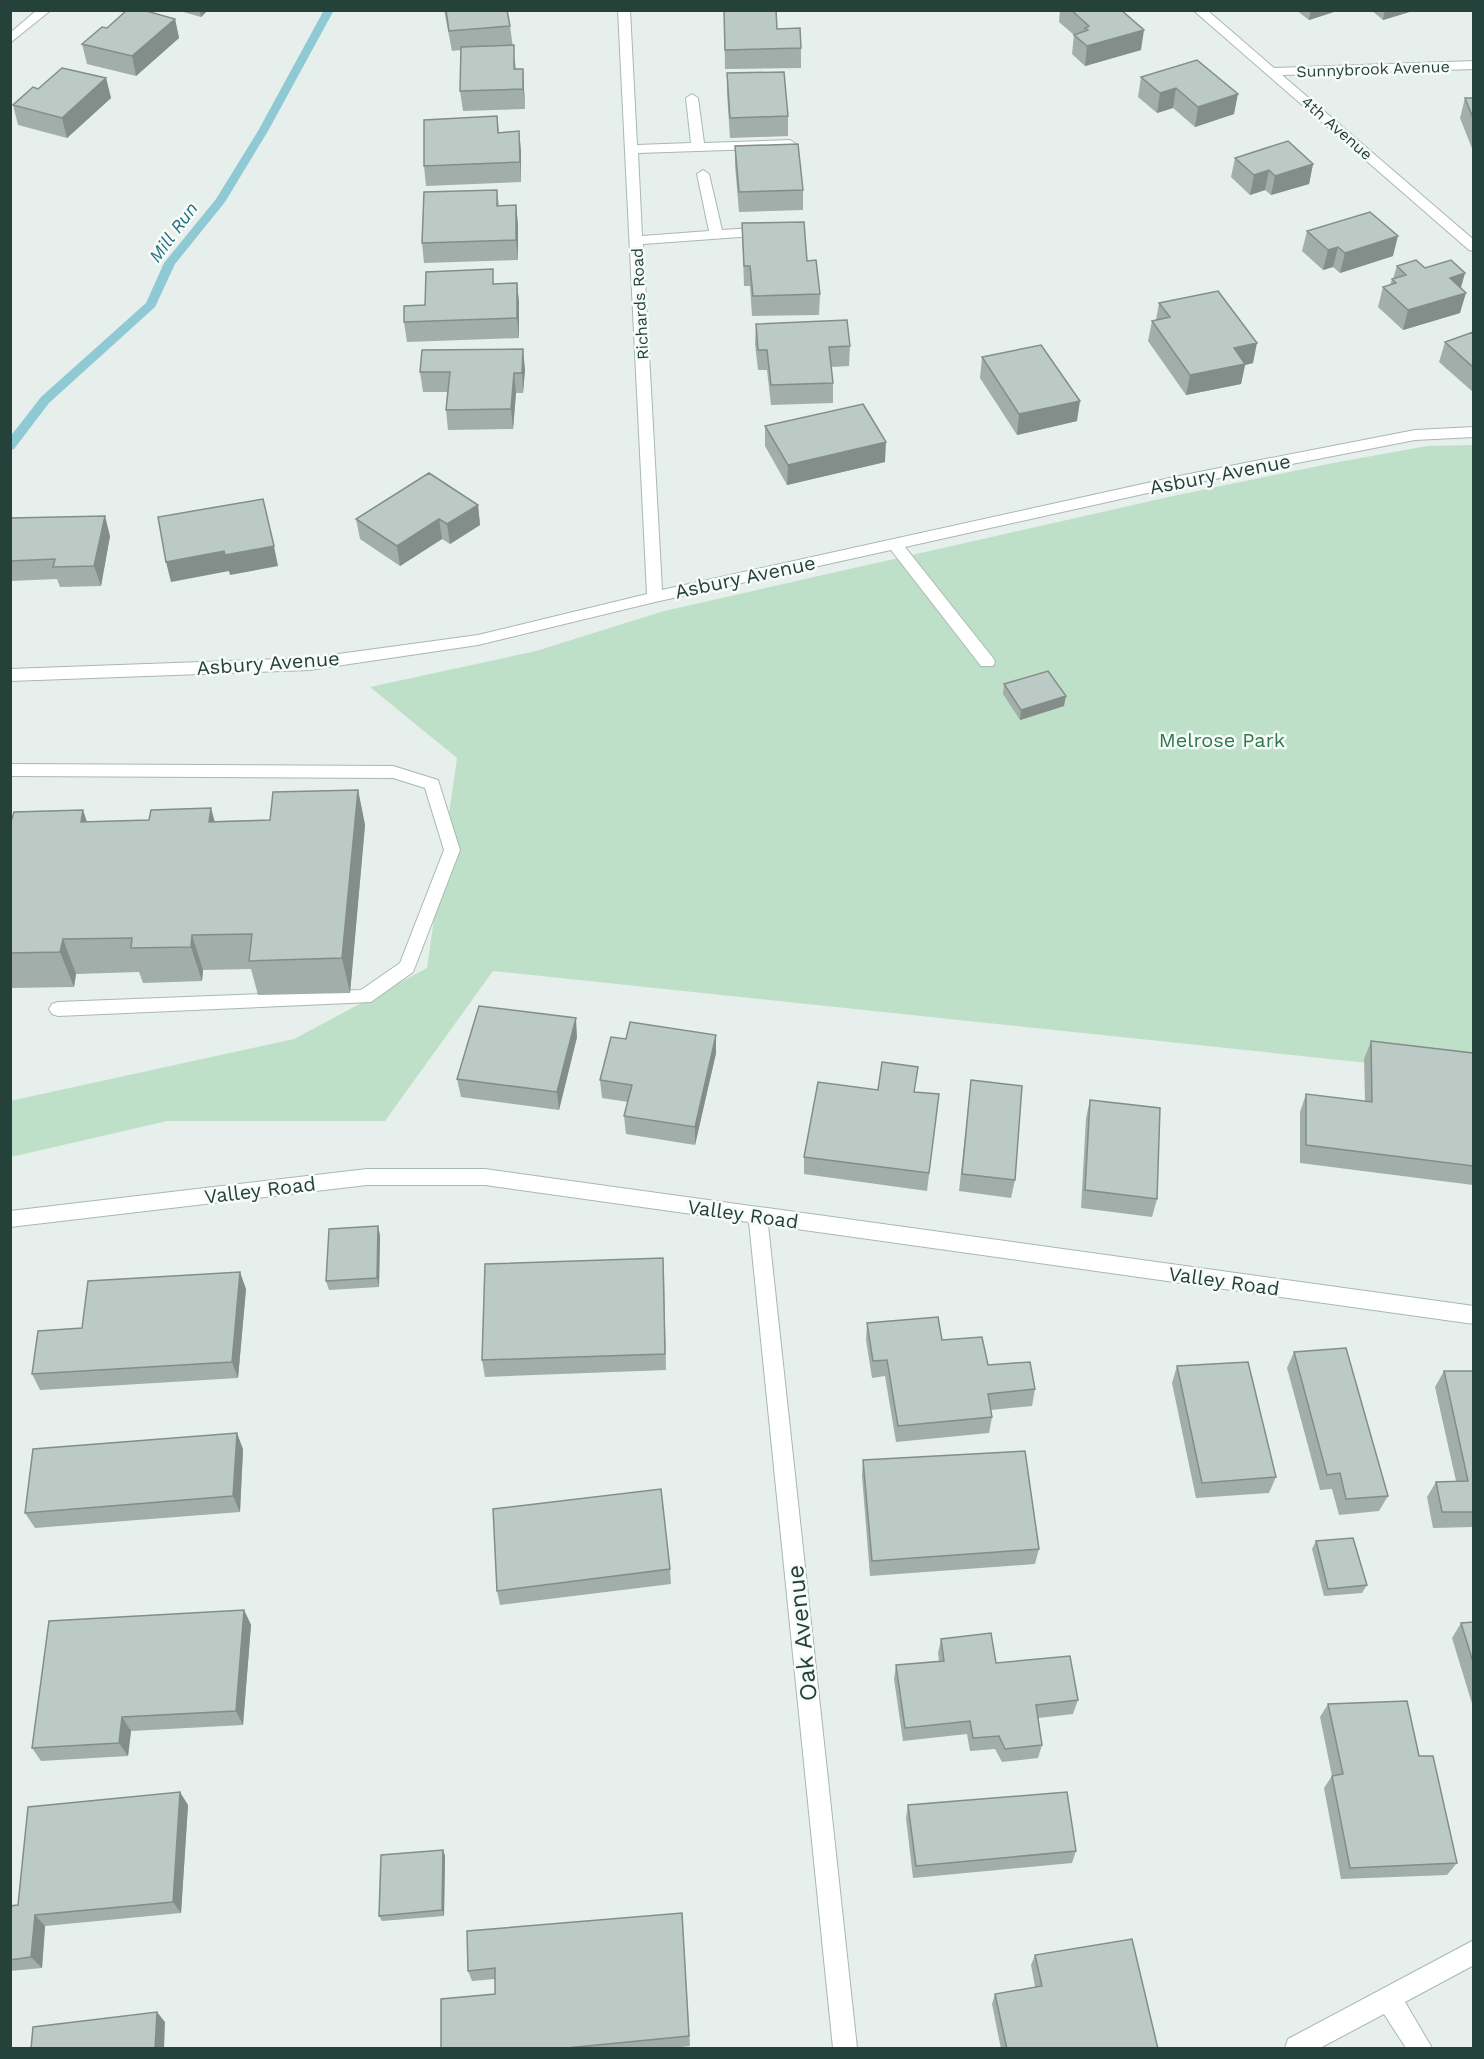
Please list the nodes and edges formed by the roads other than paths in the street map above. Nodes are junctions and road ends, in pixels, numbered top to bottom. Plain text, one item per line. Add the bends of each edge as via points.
1 (45, 10) edge
2 (624, 10) edge
3 (1199, 10) edge
4 (10, 40) edge
5 (1473, 65) edge
6 (1272, 72) junction
7 (692, 98) dead end
8 (790, 144) edge
9 (698, 147) junction
10 (632, 149) junction
11 (703, 174) dead end
12 (786, 229) edge
13 (716, 234) junction
14 (637, 240) junction
15 (1473, 247) edge
16 (1473, 432) edge
17 (895, 544) junction
18 (655, 597) junction
19 (987, 662) dead end
20 (10, 675) edge
21 (10, 770) edge
22 (58, 1009) dead end
23 (758, 1217) junction
24 (10, 1219) edge
25 (1473, 1315) edge
26 (1473, 1952) edge
27 (1389, 1999) junction
28 (845, 2049) edge
29 (1297, 2049) edge
30 (1420, 2049) edge

1 - 4 street
2 - 10 street, Richards Road
3 - 6 street, 4th Avenue
5 - 6 street, Sunnybrook Avenue
6 - 15 street, 4th Avenue
7 - 9 street
8 - 9 street
9 - 10 street
10 - 14 street, Richards Road
11 - 13 street
12 - 13 street
13 - 14 street
14 - 18 street, Richards Road
16 - 17 street, Asbury Avenue via 1415,435 1203,476
17 - 18 street, Asbury Avenue
17 - 19 street
18 - 20 street, Asbury Avenue via 478,640 309,664
21 - 22 street via 393,772 432,784 452,850 408,967 365,997
23 - 24 street, Valley Road via 485,1177 367,1177
23 - 25 street, Valley Road
23 - 28 street, Oak Avenue
26 - 27 street
27 - 29 street
27 - 30 street

